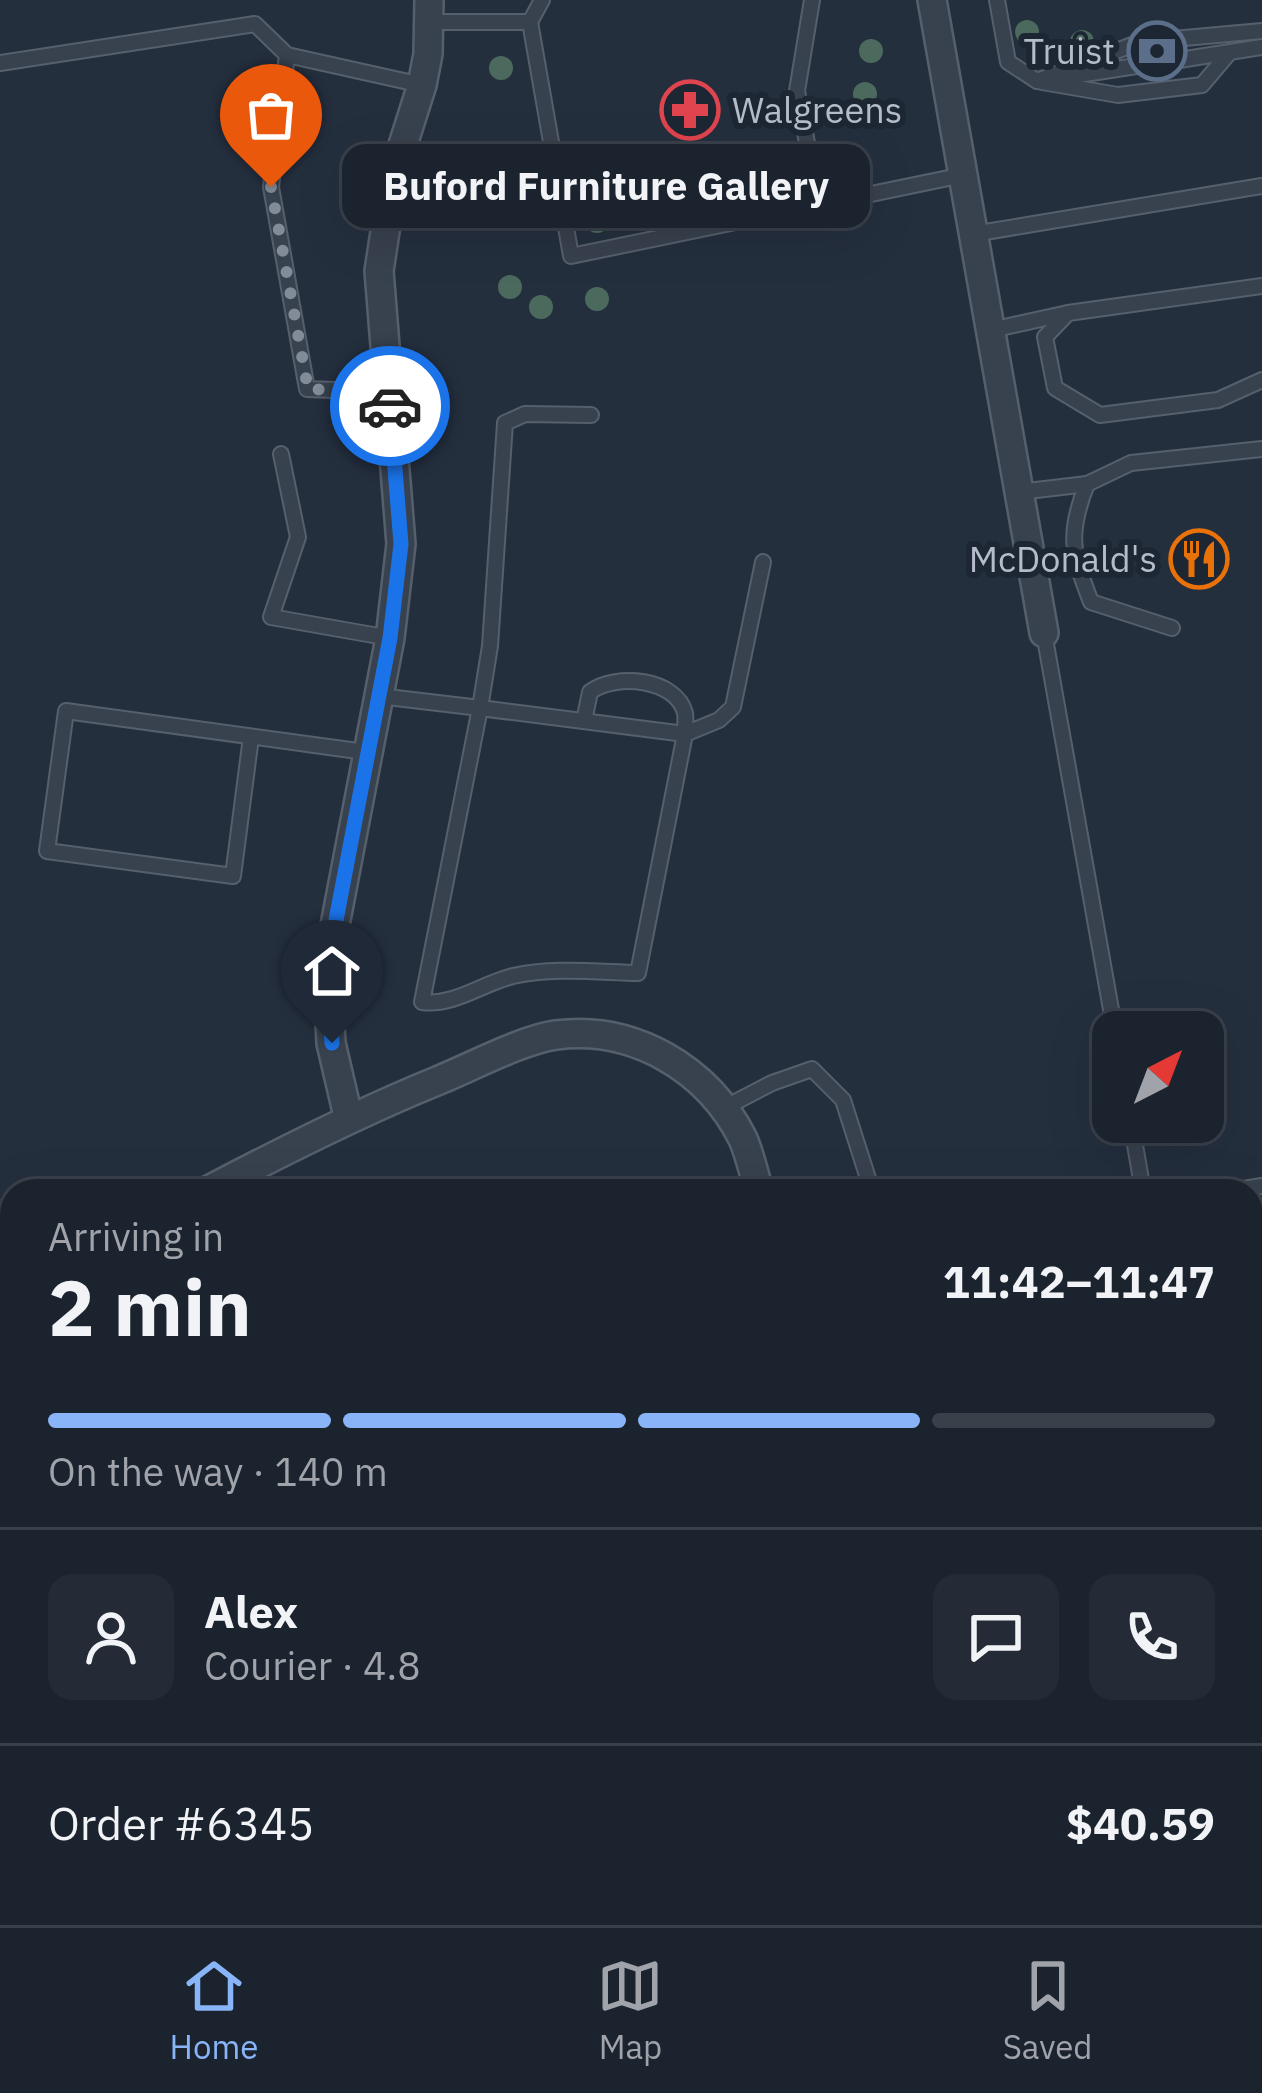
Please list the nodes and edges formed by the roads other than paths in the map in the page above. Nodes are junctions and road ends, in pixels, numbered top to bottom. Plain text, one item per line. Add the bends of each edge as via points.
1 (542, 0) edge
2 (812, 0) edge
3 (932, 0) edge
4 (997, 0) edge
5 (429, 11) edge
6 (530, 22) junction
7 (1262, 31) edge
8 (1262, 47) edge
9 (1229, 52) junction
10 (287, 55) junction
11 (1173, 61) dead end
12 (0, 63) edge
13 (1143, 65) dead end
14 (1037, 81) junction
15 (422, 85) junction
16 (963, 175) junction
17 (1262, 186) edge
18 (819, 205) junction
19 (974, 234) junction
20 (1262, 286) edge
21 (1068, 313) junction
22 (991, 329) junction
23 (1262, 380) edge
24 (389, 392) junction
25 (592, 415) dead end
26 (1262, 449) edge
27 (280, 454) dead end
28 (1087, 484) junction
29 (1019, 492) junction
30 (763, 562) dead end
31 (1172, 628) dead end
32 (1044, 633) joint
33 (390, 638) junction
34 (379, 696) junction
35 (480, 708) junction
36 (584, 722) junction
37 (685, 734) junction
38 (251, 737) junction
39 (365, 752) junction
40 (1111, 1011) edge
41 (724, 1108) junction
42 (348, 1117) junction
43 (1135, 1143) edge
44 (230, 1179) edge
45 (755, 1179) edge
46 (868, 1179) edge
47 (1141, 1179) edge

1 - 6 lane
2 - 18 lane via 797,91
3 - 16 street
4 - 14 lane via 1008,62
5 - 6 lane
5 - 15 street
6 - 18 lane via 571,256
7 - 14 lane via 1140,42
8 - 9 lane
9 - 11 lane
9 - 14 lane via 1202,85 1118,95
10 - 12 lane via 255,24
10 - 15 lane
10 - 24 lane via 271,187 308,389
13 - 14 lane
15 - 24 street via 394,173 379,271
16 - 18 lane
16 - 19 street
17 - 19 lane
19 - 22 street
20 - 21 lane
21 - 22 lane
21 - 23 lane via 1045,337 1055,388 1100,415 1218,400
22 - 29 street
24 - 33 street via 401,544
25 - 35 lane via 525,414 505,423
26 - 28 lane via 1131,463
27 - 33 lane via 298,537 271,617
28 - 29 lane
28 - 31 lane via 1072,519 1073,556 1091,602
29 - 32 street
30 - 37 lane via 733,706
32 - 40 lane
33 - 34 street
34 - 35 lane
34 - 39 street
35 - 36 lane
35 - 37 lane via 422,1002 442,1004 513,976 638,973
36 - 37 lane
36 - 37 lane via 590,692 623,678 669,691 685,710
38 - 38 lane via 66,711 47,851 232,877
38 - 39 lane
39 - 42 street via 327,967
41 - 42 street via 697,1077 640,1042 598,1033 552,1035
41 - 45 street
41 - 46 lane via 812,1069 843,1100
42 - 44 street
43 - 47 lane

